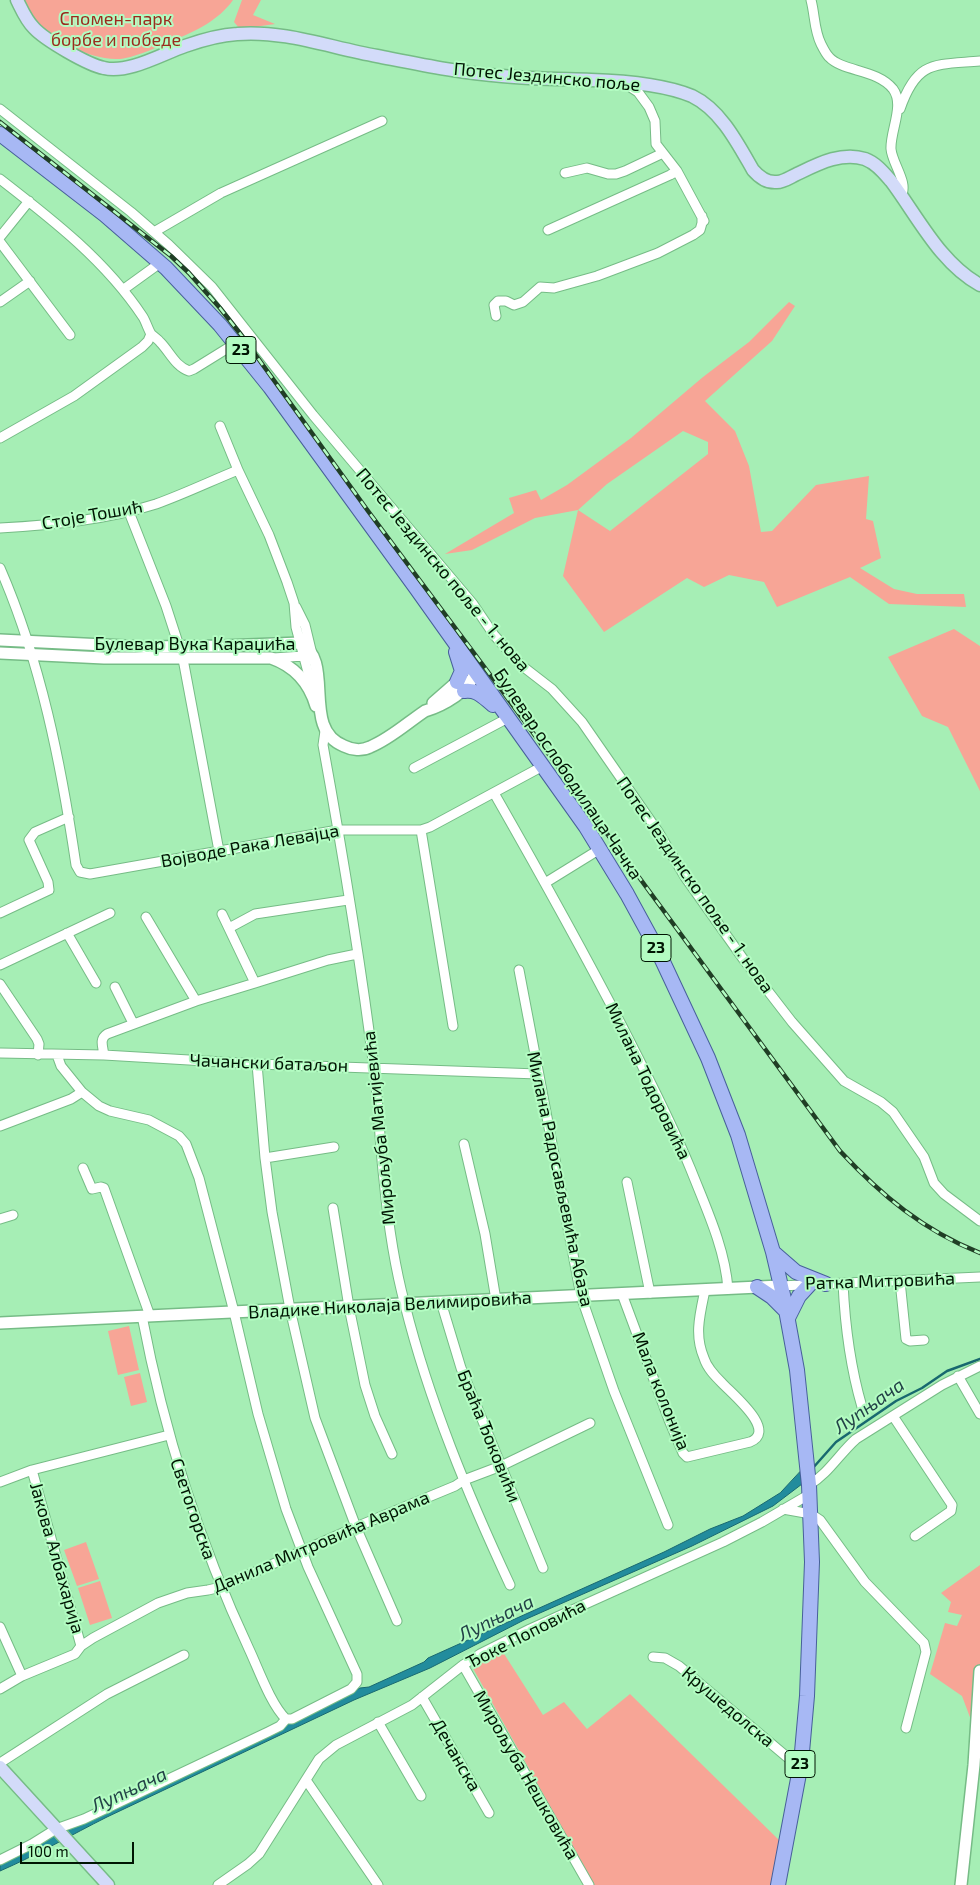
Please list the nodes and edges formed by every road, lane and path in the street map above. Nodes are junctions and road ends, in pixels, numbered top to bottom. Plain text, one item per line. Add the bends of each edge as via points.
1 (17, 0) edge
2 (811, 0) edge
3 (980, 61) edge
4 (623, 82) junction
5 (0, 109) edge
6 (382, 122) dead end
7 (895, 124) junction
8 (0, 134) edge
9 (663, 153) junction
10 (677, 171) junction
11 (565, 174) dead end
12 (0, 180) edge
13 (901, 195) junction
14 (29, 201) junction
15 (548, 230) dead end
16 (154, 232) junction
17 (0, 237) edge
18 (0, 242) edge
19 (160, 263) junction
20 (30, 281) junction
21 (980, 285) edge
22 (124, 289) junction
23 (0, 302) edge
24 (496, 316) dead end
25 (151, 334) junction
26 (70, 335) dead end
27 (236, 344) junction
28 (220, 426) dead end
29 (0, 438) edge
30 (238, 470) junction
31 (129, 512) junction
32 (0, 528) edge
33 (0, 568) edge
34 (294, 603) junction
35 (0, 640) edge
36 (27, 641) junction
37 (300, 643) junction
38 (456, 644) junction
39 (179, 646) junction
40 (0, 653) edge
41 (33, 655) junction
42 (308, 655) junction
43 (271, 658) junction
44 (183, 659) junction
45 (476, 676) junction
46 (461, 686) junction
47 (310, 688) junction
48 (505, 713) junction
49 (321, 716) junction
50 (325, 731) junction
51 (543, 766) junction
52 (414, 768) dead end
53 (494, 793) junction
54 (69, 817) junction
55 (338, 830) junction
56 (421, 830) junction
57 (600, 849) junction
58 (219, 851) junction
59 (545, 883) junction
60 (348, 900) junction
61 (0, 912) edge
62 (110, 913) dead end
63 (222, 914) dead end
64 (146, 917) dead end
65 (229, 928) junction
66 (67, 932) junction
67 (357, 954) junction
68 (0, 965) edge
69 (519, 970) dead end
70 (96, 983) dead end
71 (255, 983) junction
72 (0, 984) edge
73 (115, 987) dead end
74 (196, 1001) junction
75 (133, 1024) junction
76 (453, 1026) dead end
77 (0, 1054) edge
78 (38, 1054) junction
79 (57, 1055) junction
80 (104, 1055) junction
81 (257, 1064) junction
82 (374, 1068) junction
83 (538, 1074) junction
84 (82, 1092) junction
85 (0, 1126) edge
86 (464, 1144) dead end
87 (334, 1147) dead end
88 (265, 1158) junction
89 (83, 1168) dead end
90 (627, 1182) dead end
91 (333, 1208) dead end
92 (13, 1215) dead end
93 (0, 1219) edge
94 (980, 1221) edge
95 (774, 1257) junction
96 (980, 1277) edge
97 (900, 1281) junction
98 (843, 1283) junction
99 (810, 1284) junction
100 (826, 1284) junction
101 (780, 1286) junction
102 (760, 1287) junction
103 (728, 1289) junction
104 (705, 1290) junction
105 (650, 1293) junction
106 (622, 1294) junction
107 (581, 1296) junction
108 (496, 1300) junction
109 (441, 1302) junction
110 (404, 1304) junction
111 (349, 1307) junction
112 (290, 1309) junction
113 (234, 1312) junction
114 (146, 1316) junction
115 (788, 1316) junction
116 (0, 1323) edge
117 (924, 1340) dead end
118 (980, 1366) edge
119 (958, 1376) junction
120 (862, 1407) dead end
121 (980, 1414) edge
122 (893, 1416) junction
123 (590, 1423) dead end
124 (169, 1435) junction
125 (392, 1454) dead end
126 (501, 1466) junction
127 (32, 1470) junction
128 (464, 1480) junction
129 (0, 1482) edge
130 (810, 1489) junction
131 (783, 1509) junction
132 (811, 1514) junction
133 (668, 1525) dead end
134 (356, 1527) junction
135 (915, 1536) dead end
136 (302, 1552) junction
137 (543, 1568) dead end
138 (510, 1585) dead end
139 (220, 1587) junction
140 (397, 1621) dead end
141 (0, 1627) edge
142 (81, 1646) junction
143 (184, 1655) dead end
144 (653, 1657) dead end
145 (463, 1665) junction
146 (980, 1671) edge
147 (22, 1676) junction
148 (0, 1689) edge
149 (422, 1697) junction
150 (286, 1719) junction
151 (378, 1722) junction
152 (906, 1728) dead end
153 (0, 1763) edge
154 (800, 1763) junction
155 (0, 1768) edge
156 (306, 1780) junction
157 (421, 1796) dead end
158 (489, 1814) dead end
159 (58, 1832) junction
160 (1, 1857) edge
161 (108, 1885) edge
162 (218, 1885) edge
163 (378, 1885) edge
164 (589, 1885) edge
165 (778, 1885) edge
166 (961, 1885) edge

1 - 4 main road, Потес Јездинско поље via 25,16 42,36 104,68 127,68 204,40 248,33 289,36 344,50 501,76
2 - 7 street via 816,32 829,58 842,66 871,74 894,91 898,105
3 - 7 street via 942,64 922,71 907,93
4 - 9 street via 638,92 649,107 655,121 656,144
4 - 13 main road, Потес Јездинско поље via 679,91 699,100 726,126 764,180 781,181 821,163 852,157 876,166
5 - 16 street, Потес Јездинско поље - 1. нова
6 - 16 street via 221,193
7 - 13 street via 891,154 904,185
8 - 19 main road, Булевар ослободилаца Чачка / 23 via 98,209
9 - 10 street
9 - 11 street via 616,174 586,168
10 - 15 street
10 - 24 street via 704,220 700,230 658,254 596,276 554,288 540,288 523,302 514,305 498,301 494,306
12 - 14 street
13 - 21 main road, Потес Јездинско поље via 942,253 960,272
14 - 17 street
14 - 22 street via 99,262
16 - 94 street, Потес Јездинско поље - 1. нова via 212,287 313,415 473,604 494,635 582,722 685,876 792,1022 844,1081 893,1112 924,1156 934,1183
18 - 20 street
19 - 22 street
19 - 27 main road, Булевар ослободилаца Чачка / 23
20 - 23 street
20 - 26 street
22 - 25 street
25 - 27 street via 179,365 189,371
25 - 29 street via 142,347 83,390
27 - 38 main road, Булевар ослободилаца Чачка / 23
28 - 30 street
30 - 31 street, Стоје Тошић via 183,494
30 - 34 street via 269,535
31 - 32 street, Стоје Тошић via 73,522
31 - 39 street
33 - 36 street
34 - 37 street
34 - 42 street via 305,625
35 - 36 street, Булевар Вука Караџића
36 - 39 street, Булевар Вука Караџића
36 - 41 street
37 - 39 street, Булевар Вука Караџића
37 - 42 street, Булевар Вука Караџића
38 - 45 main road, Булевар ослободилаца Чачка / 23
38 - 46 main road via 462,671
40 - 41 street, Булевар Вука Караџића
41 - 44 street, Булевар Вука Караџића
41 - 54 street
42 - 43 street, Булевар Вука Караџића
42 - 47 street
42 - 49 street, Мирољуба Матијевића via 318,682
43 - 44 street, Булевар Вука Караџића
43 - 47 street via 293,670
44 - 58 street
45 - 46 street
45 - 48 main road, Булевар ослободилаца Чачка / 23
46 - 48 main road via 473,690
46 - 50 street via 433,709 366,749 346,747
47 - 49 street
48 - 51 main road, Булевар ослободилаца Чачка / 23
48 - 52 street
49 - 50 street, Мирољуба Матијевића
50 - 55 street, Мирољуба Матијевића via 323,745
51 - 53 street, Војводе Рака Левајца
51 - 57 main road, Булевар ослободилаца Чачка / 23
53 - 56 street, Војводе Рака Левајца
53 - 59 street, Милана Тодоровића
54 - 58 street, Војводе Рака Левајца via 80,872 90,874
54 - 61 street via 35,832 29,840 49,890
55 - 56 street, Војводе Рака Левајца
55 - 58 street, Војводе Рака Левајца
55 - 60 street, Мирољуба Матијевића
56 - 76 street
57 - 59 street
57 - 95 main road, Булевар ослободилаца Чачка / 23 via 665,964 711,1066 738,1135
59 - 103 street, Милана Тодоровића via 628,1038 685,1157 718,1243
60 - 65 street via 260,913
60 - 67 street, Мирољуба Матијевића
62 - 66 street
63 - 65 street
64 - 74 street
65 - 71 street
66 - 68 street
66 - 70 street
67 - 71 street
67 - 82 street, Мирољуба Матијевића
69 - 83 street, Милана Радосављевића Абаза
71 - 74 street
72 - 78 street via 37,1039
73 - 75 street
74 - 75 street
75 - 80 street via 105,1036 102,1042
77 - 78 street, Чачански батаљон
78 - 79 street, Чачански батаљон
79 - 80 street, Чачански батаљон
79 - 84 street via 61,1066
80 - 81 street, Чачански батаљон
81 - 82 street, Чачански батаљон
81 - 88 street
82 - 83 street, Чачански батаљон
82 - 110 street, Мирољуба Матијевића via 392,1245
83 - 107 street, Милана Радосављевића Абаза
84 - 85 street
84 - 113 street via 105,1109 149,1120 179,1136 186,1144 199,1178
86 - 108 street
87 - 88 street
88 - 112 street
89 - 114 street, Светогорска via 92,1189 104,1188
90 - 105 street
91 - 111 street
92 - 93 street
95 - 100 main road via 796,1272
95 - 101 main road, Булевар ослободилаца Чачка / 23
95 - 102 main road via 769,1276
96 - 97 street, Ратка Митровића
97 - 98 street, Ратка Митровића
97 - 117 street via 906,1339
98 - 100 street, Ратка Митровића
98 - 120 street via 847,1338
99 - 100 street, Ратка Митровића
99 - 101 street, Ратка Митровића
99 - 115 main road via 798,1296
101 - 102 street, Владике Николаја Велимировића
101 - 115 main road, Булевар ослободилаца Чачка / 23
102 - 103 street, Владике Николаја Велимировића
102 - 115 main road
103 - 104 street, Владике Николаја Велимировића
104 - 105 street, Владике Николаја Велимировића
104 - 106 street, Мала колонија via 697,1325 704,1359 752,1415 759,1434 750,1442 687,1457
105 - 106 street, Владике Николаја Велимировића
106 - 107 street, Владике Николаја Велимировића
107 - 108 street, Владике Николаја Велимировића
107 - 133 street, Милана Радосављевића Абаза via 614,1391
108 - 109 street, Владике Николаја Велимировића
109 - 110 street, Владике Николаја Велимировића
109 - 126 street, Браћа Ђоковићи via 460,1368
110 - 111 street, Владике Николаја Велимировића
110 - 128 street, Мирољуба Матијевића via 434,1401
111 - 112 street, Владике Николаја Велимировића
111 - 125 street via 367,1394
112 - 113 street, Владике Николаја Велимировића
112 - 134 street via 314,1418
113 - 114 street, Владике Николаја Велимировића
113 - 136 street via 260,1422
114 - 116 street, Владике Николаја Велимировића
114 - 124 street, Светогорска
115 - 130 main road, Булевар ослободилаца Чачка / 23
118 - 119 street, Ђоке Поповића
119 - 121 street
119 - 122 street, Ђоке Поповића
122 - 130 street, Ђоке Поповића via 843,1450
122 - 135 street via 952,1505 951,1511
123 - 126 street, Данила Митровића Аврама
124 - 127 street
124 - 139 street, Светогорска
126 - 128 street, Данила Митровића Аврама
126 - 137 street, Браћа Ђоковићи
127 - 129 street
127 - 142 street, Јакова Албахарија
128 - 134 street, Данила Митровића Аврама
128 - 138 street, Мирољуба Матијевића
130 - 131 street, Ђоке Поповића
130 - 132 main road, Булевар ослободилаца Чачка / 23
131 - 132 street
131 - 145 street, Ђоке Поповића via 723,1542 517,1635
132 - 152 street via 824,1524 864,1582 924,1642 926,1652
132 - 154 main road, Булевар ослободилаца Чачка / 23 via 808,1669
134 - 136 street, Данила Митровића Аврама
134 - 140 street
136 - 139 street, Данила Митровића Аврама
136 - 150 street via 355,1670 357,1682 346,1692
139 - 142 street, Данила Митровића Аврама via 158,1603
139 - 150 street, Светогорска
141 - 147 street
142 - 147 street, Данила Митровића Аврама via 75,1654
143 - 153 street via 107,1694
144 - 154 street, Крушедолска via 665,1658 679,1666 788,1757
145 - 149 street, Ђоке Поповића
145 - 164 street, Мирољуба Нешковића
146 - 166 street
147 - 148 street, Данила Митровића Аврама
149 - 151 street, Ђоке Поповића
149 - 158 street, Дечанска
150 - 159 street via 268,1732
151 - 156 street, Ђоке Поповића via 330,1748
151 - 157 street
154 - 165 main road, Булевар ослободилаца Чачка / 23
155 - 159 main road
156 - 162 street, Ђоке Поповића via 259,1854
156 - 163 street
159 - 160 street
159 - 161 main road

